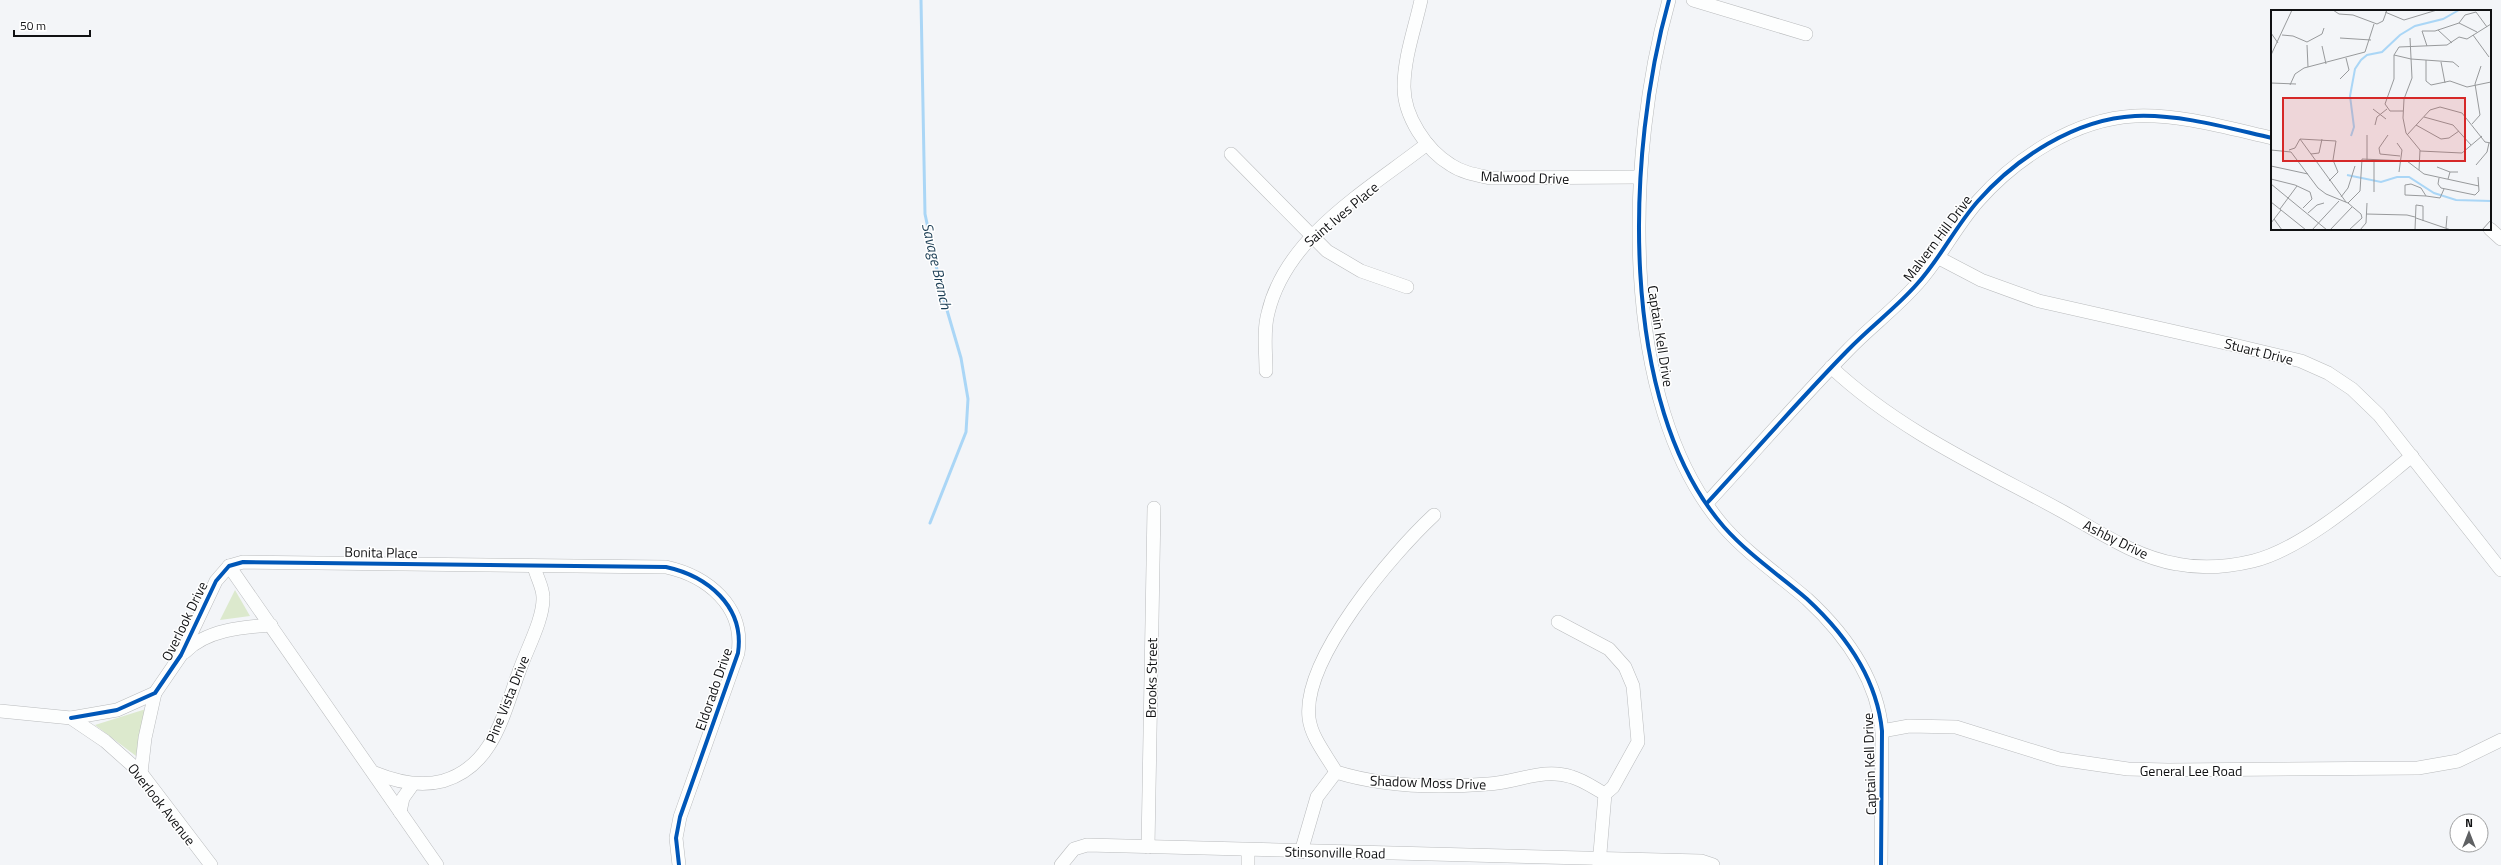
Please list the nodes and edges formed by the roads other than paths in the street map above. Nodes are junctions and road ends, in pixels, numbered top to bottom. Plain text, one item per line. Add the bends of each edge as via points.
1 (1421, 0) edge
2 (1669, 0) edge
3 (1693, 0) edge
4 (1806, 34) dead end
5 (2271, 138) edge
6 (1427, 144) junction
7 (1231, 154) dead end
8 (1640, 177) junction
9 (2491, 230) edge
10 (1311, 237) junction
11 (2501, 239) edge
12 (1939, 258) junction
13 (1408, 287) dead end
14 (1831, 367) junction
15 (1266, 371) dead end
16 (2412, 456) junction
17 (1707, 503) junction
18 (1154, 508) dead end
19 (1434, 514) dead end
20 (229, 566) junction
21 (534, 566) junction
22 (2501, 570) edge
23 (1558, 622) dead end
24 (270, 625) junction
25 (181, 655) junction
26 (155, 693) junction
27 (0, 711) edge
28 (71, 718) junction
29 (1882, 731) junction
30 (2501, 740) edge
31 (1336, 772) junction
32 (375, 773) junction
33 (141, 774) junction
34 (412, 784) junction
35 (1605, 794) junction
36 (400, 812) junction
37 (1148, 847) junction
38 (1248, 850) junction
39 (1301, 852) junction
40 (1599, 862) edge
41 (211, 865) edge
42 (437, 865) edge
43 (679, 865) edge
44 (1061, 865) edge
45 (1248, 865) edge
46 (1713, 865) edge
47 (1881, 865) edge

1 - 6 street, Malwood Drive via 1406,62 1404,88 1408,108
2 - 8 street, Captain Kell Drive via 1650,96
3 - 4 street
5 - 12 street, Malvern Hill Drive via 2156,116 2116,119 2074,132 2036,151 2014,166 1978,201
6 - 8 street, Malwood Drive via 1451,165 1470,174 1530,179
6 - 10 street, Saint Ives Place
7 - 10 street
8 - 17 street, Captain Kell Drive via 1640,271 1654,375 1677,448
9 - 11 street
10 - 13 street via 1327,251 1361,271
10 - 15 street, Saint Ives Place via 1290,262 1271,303 1268,314
12 - 14 street, Malvern Hill Drive via 1917,285
12 - 16 street, Stuart Drive via 1981,280 2039,301 2234,345 2317,367 2365,399
14 - 16 street, Ashby Drive via 1858,392 1936,443 2131,548 2176,564 2200,567 2241,564 2286,550
14 - 17 street, Malvern Hill Drive
16 - 22 street, Stuart Drive
17 - 29 street, Captain Kell Drive via 1745,549 1807,600 1847,642 1871,685 1880,712
18 - 37 street, Brooks Street
19 - 31 street via 1385,565 1353,608 1314,683 1309,702 1309,719
20 - 21 street, Bonita Place via 255,560
20 - 24 street
20 - 25 street, Overlook Drive via 216,580
21 - 34 street, Pine Vista Drive via 543,592 540,614 492,742 484,754 464,772 436,783
21 - 43 street, Eldorado Drive via 666,567 684,571 700,578 714,589 733,615 739,634 738,653 680,817 676,838
23 - 35 street via 1609,649 1625,667 1633,686 1638,742 1613,787
24 - 25 street via 244,627 208,636 192,644
24 - 32 street
25 - 26 street, Overlook Drive
26 - 28 street via 117,710
26 - 33 street via 145,738
27 - 28 street, Overlook Avenue
28 - 33 street, Overlook Avenue via 122,754
29 - 30 street, General Lee Road via 1909,726 1956,727 2059,759 2128,769 2168,770 2418,768 2458,761
29 - 47 street, Captain Kell Drive
31 - 35 street, Shadow Moss Drive via 1372,782 1440,784 1488,784 1537,774 1558,774 1573,777
31 - 39 street via 1317,797
32 - 34 street, Pine Vista Drive
32 - 36 street
33 - 41 street, Overlook Avenue
34 - 36 street via 403,798
35 - 40 street
36 - 42 street
37 - 38 street, Stinsonville Road
37 - 44 street, Stinsonville Road via 1087,845 1074,849
38 - 39 street, Stinsonville Road
38 - 45 street
39 - 40 street, Stinsonville Road
40 - 46 street, Stinsonville Road via 1701,861

